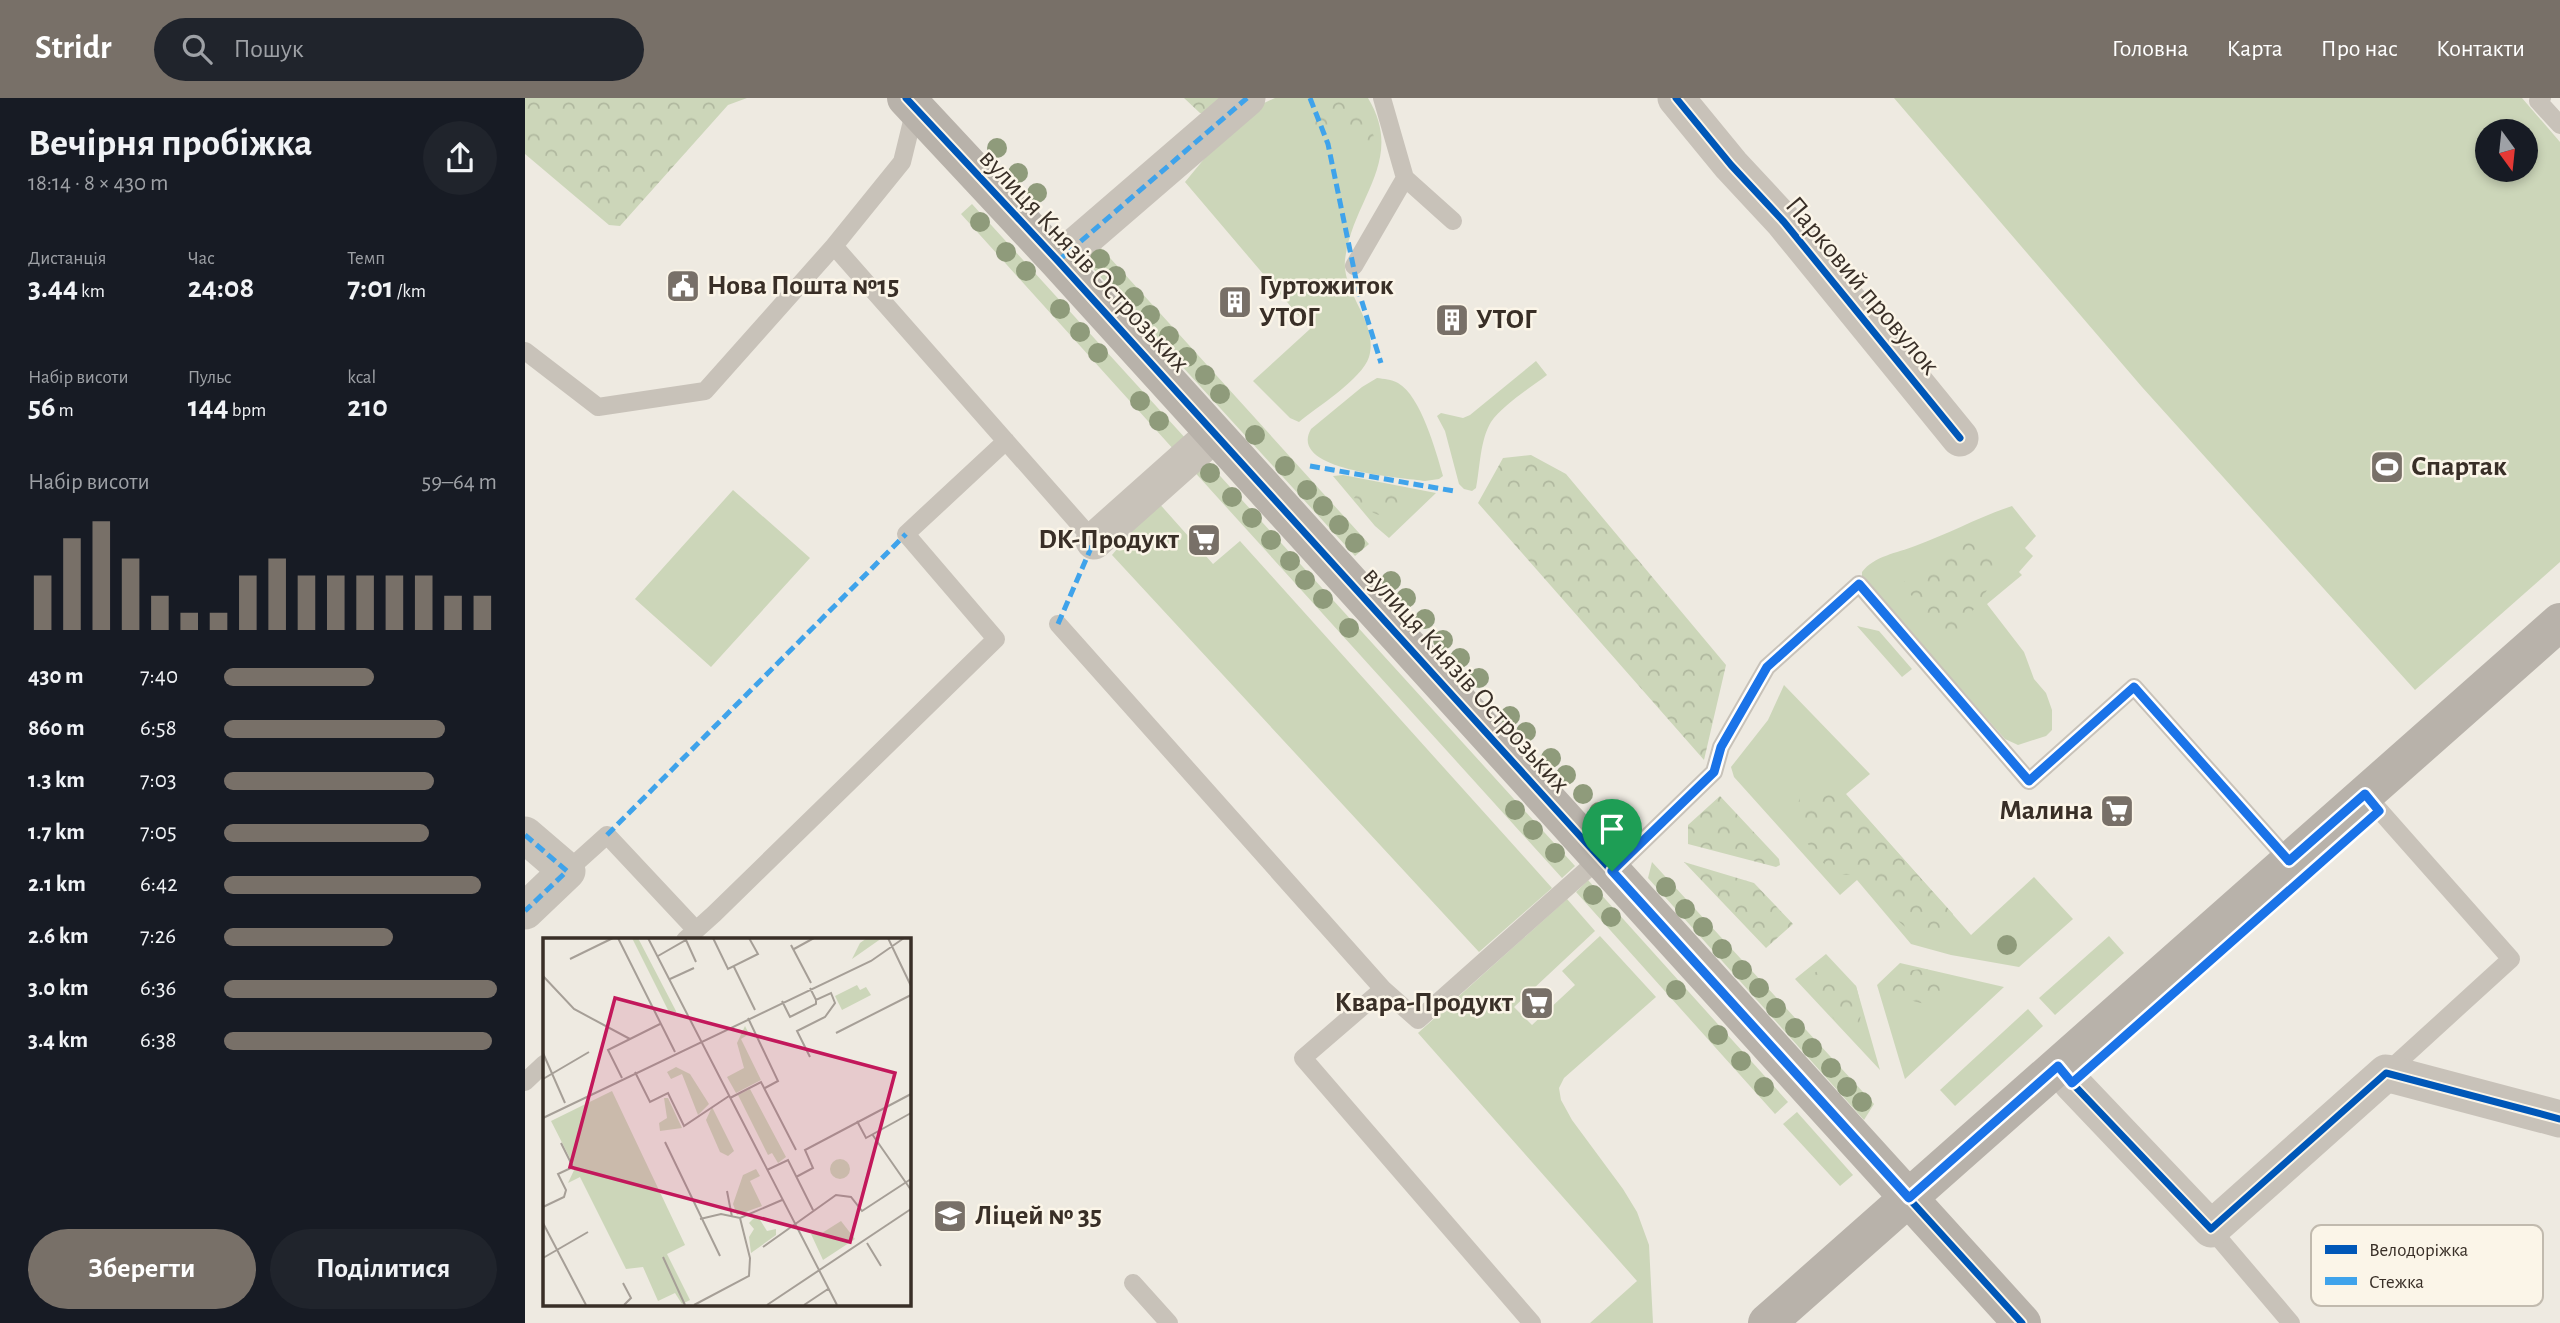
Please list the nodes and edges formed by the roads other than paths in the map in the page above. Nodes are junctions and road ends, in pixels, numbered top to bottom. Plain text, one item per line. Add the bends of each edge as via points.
1 (1247, 98) edge
2 (1383, 98) edge
3 (1676, 98) edge
4 (2542, 98) edge
5 (915, 101) edge
6 (2560, 125) edge
7 (1405, 178) junction
8 (1453, 221) dead end
9 (834, 246) junction
10 (1058, 261) junction
11 (1353, 266) dead end
12 (525, 351) edge
13 (1214, 434) junction
14 (1960, 438) dead end
15 (1006, 441) junction
16 (1094, 541) joint
17 (2560, 622) edge
18 (1058, 624) dead end
19 (2560, 652) edge
20 (2372, 802) junction
21 (525, 835) edge
22 (2289, 861) junction
23 (1606, 865) junction
24 (567, 871) junction
25 (525, 911) edge
26 (691, 935) edge
27 (1383, 989) junction
28 (543, 1066) edge
29 (2386, 1073) junction
30 (2065, 1074) junction
31 (525, 1082) edge
32 (2560, 1119) edge
33 (1917, 1207) junction
34 (2211, 1229) junction
35 (1133, 1283) dead end
36 (1169, 1323) edge
37 (1532, 1323) edge
38 (1767, 1323) edge
39 (1799, 1323) edge
40 (2022, 1323) edge
41 (2291, 1323) edge

1 - 10 street
2 - 7 lane
3 - 14 street, Парковий провулок
4 - 6 lane via 2538,101
5 - 9 lane via 902,162
5 - 10 main road, вулиця Князів Острозьких
7 - 8 lane
7 - 11 lane
9 - 12 lane via 705,391 599,407
9 - 15 lane
10 - 13 main road, вулиця Князів Острозьких
13 - 16 street
13 - 23 main road, вулиця Князів Острозьких
15 - 16 lane
15 - 26 lane via 907,534 996,639
17 - 20 main road
18 - 27 lane
19 - 20 main road
20 - 22 main road
20 - 29 lane via 2511,959
20 - 30 main road
21 - 24 street
22 - 23 lane via 2134,687 2029,781 1859,584 1767,667 1721,747 1714,772
22 - 30 main road
23 - 27 lane via 1418,1020
23 - 33 main road, вулиця Князів Острозьких
24 - 25 street
24 - 26 lane via 607,835
27 - 37 lane via 1303,1058
28 - 31 lane
29 - 32 street
29 - 34 street
30 - 33 main road
30 - 34 street
33 - 38 main road
33 - 39 main road
33 - 40 main road, вулиця Князів Острозьких
34 - 41 lane
35 - 36 lane

